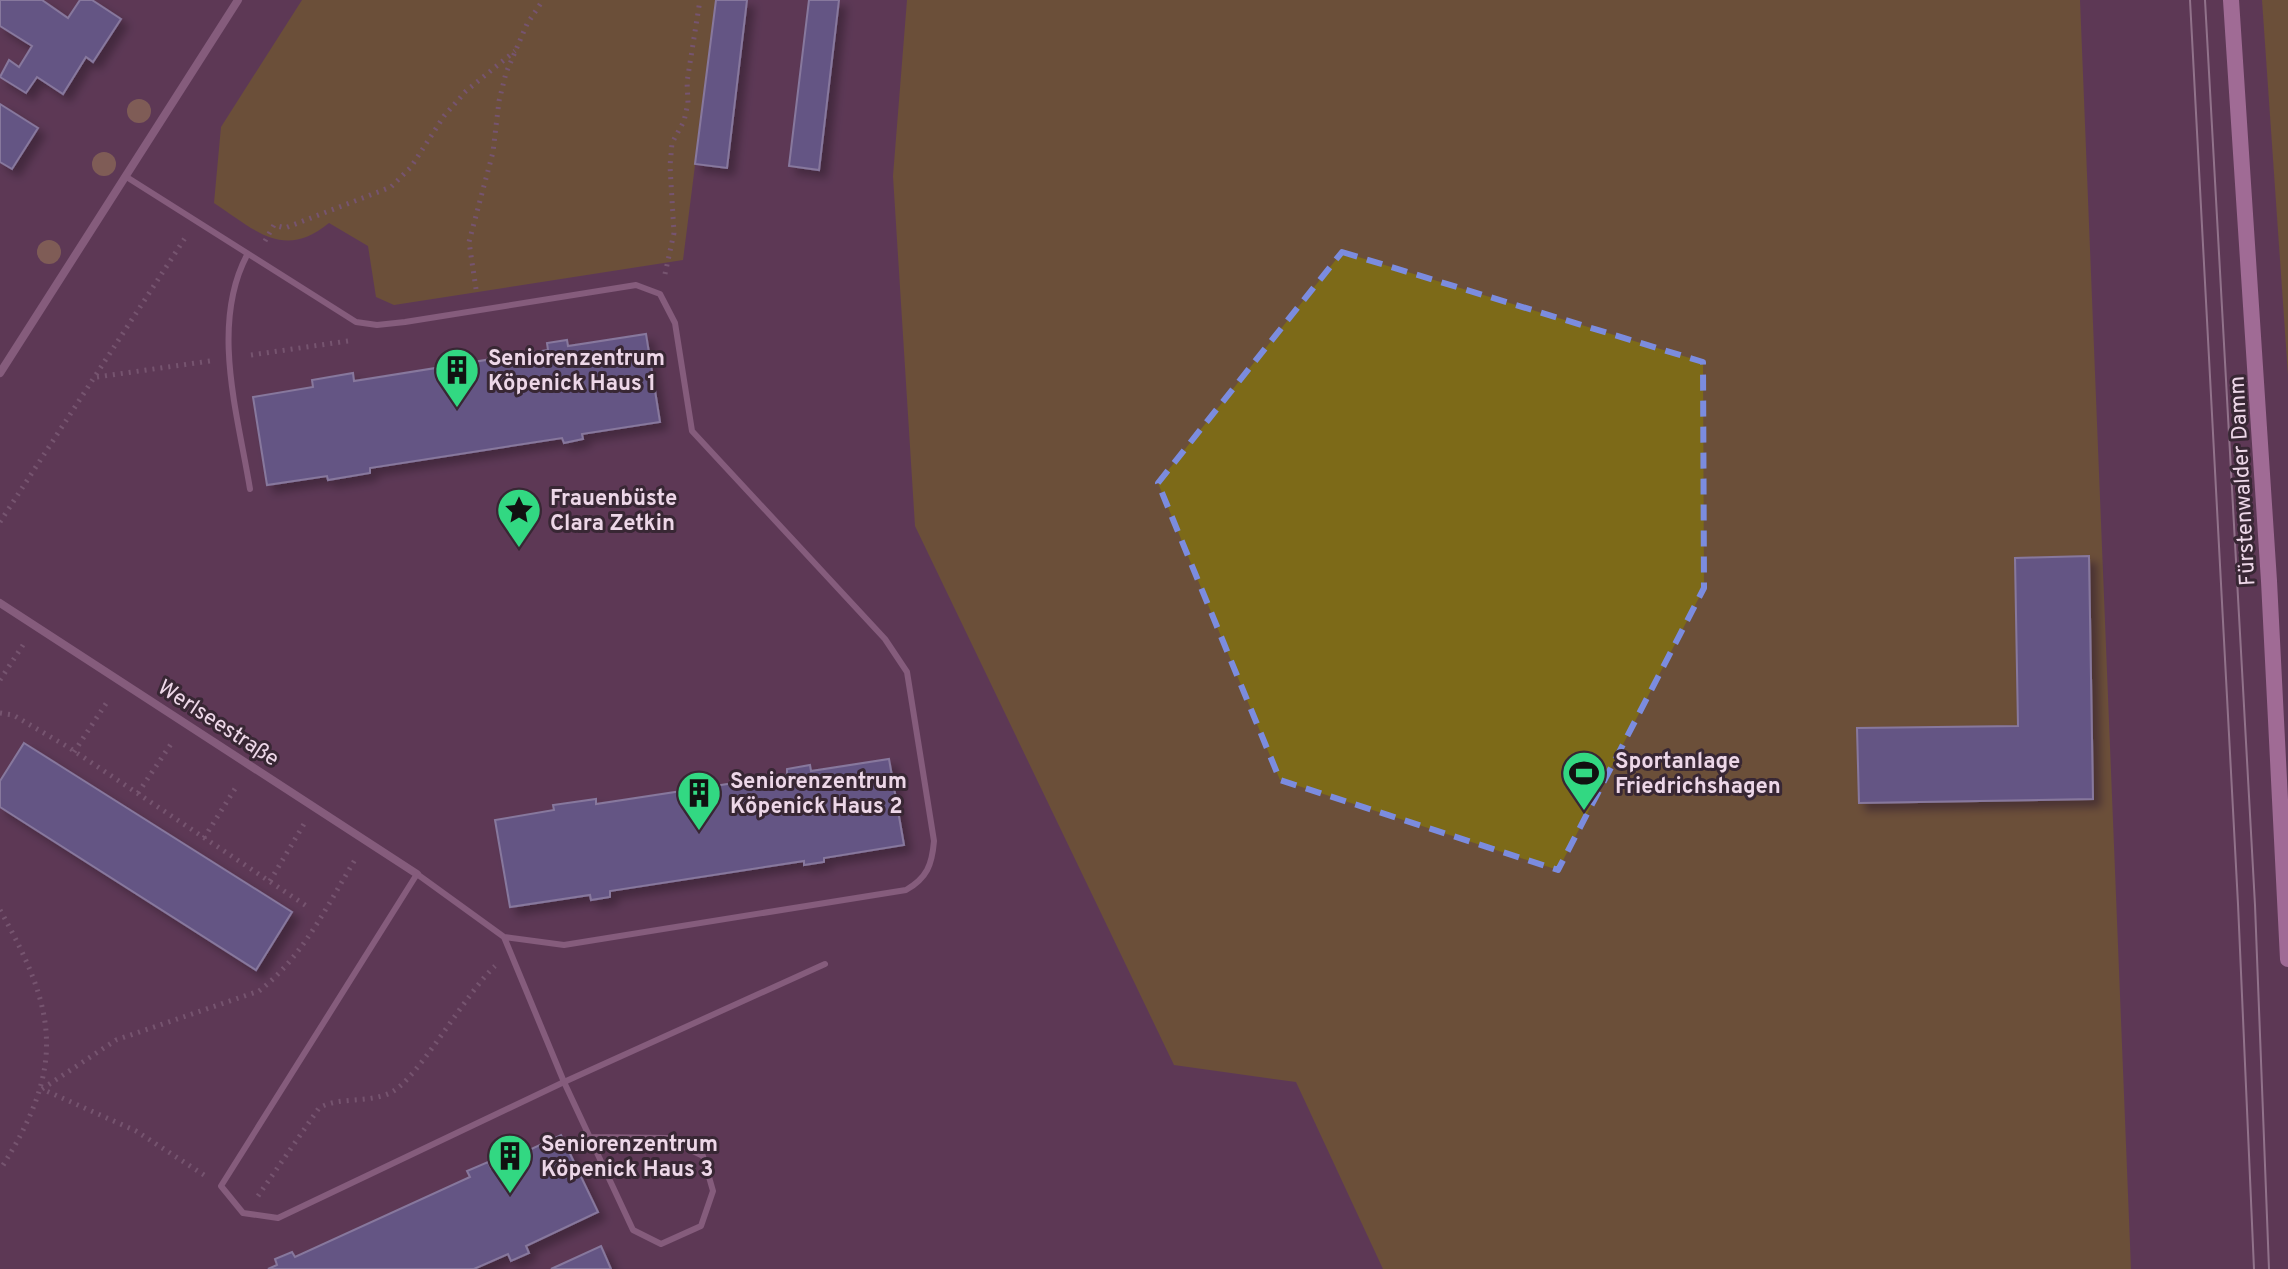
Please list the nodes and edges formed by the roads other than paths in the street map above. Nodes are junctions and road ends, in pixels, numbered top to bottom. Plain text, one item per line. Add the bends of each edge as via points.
1 (238, 0) edge
2 (2231, 0) edge
3 (125, 176) junction
4 (250, 257) junction
5 (0, 373) edge
6 (250, 489) dead end
7 (0, 603) edge
8 (417, 874) junction
9 (504, 937) junction
10 (2288, 959) edge
11 (825, 964) dead end
12 (564, 1082) junction
13 (591, 1137) junction

1 - 3 street
2 - 10 main road, Fürstenwalder Damm
3 - 4 lane
3 - 5 street
4 - 6 lane via 238,273 229,358
4 - 9 lane via 356,322 377,325 636,285 660,294 675,323 692,431 885,639 907,672 934,841 933,861 922,880 906,890 564,945
7 - 8 street, Werlseestraße
8 - 9 lane
8 - 12 lane via 221,1186 246,1213 278,1218
9 - 12 lane
11 - 12 lane
12 - 13 lane
13 - 13 lane via 633,1230 661,1244 701,1226 713,1191 703,1156 667,1138

